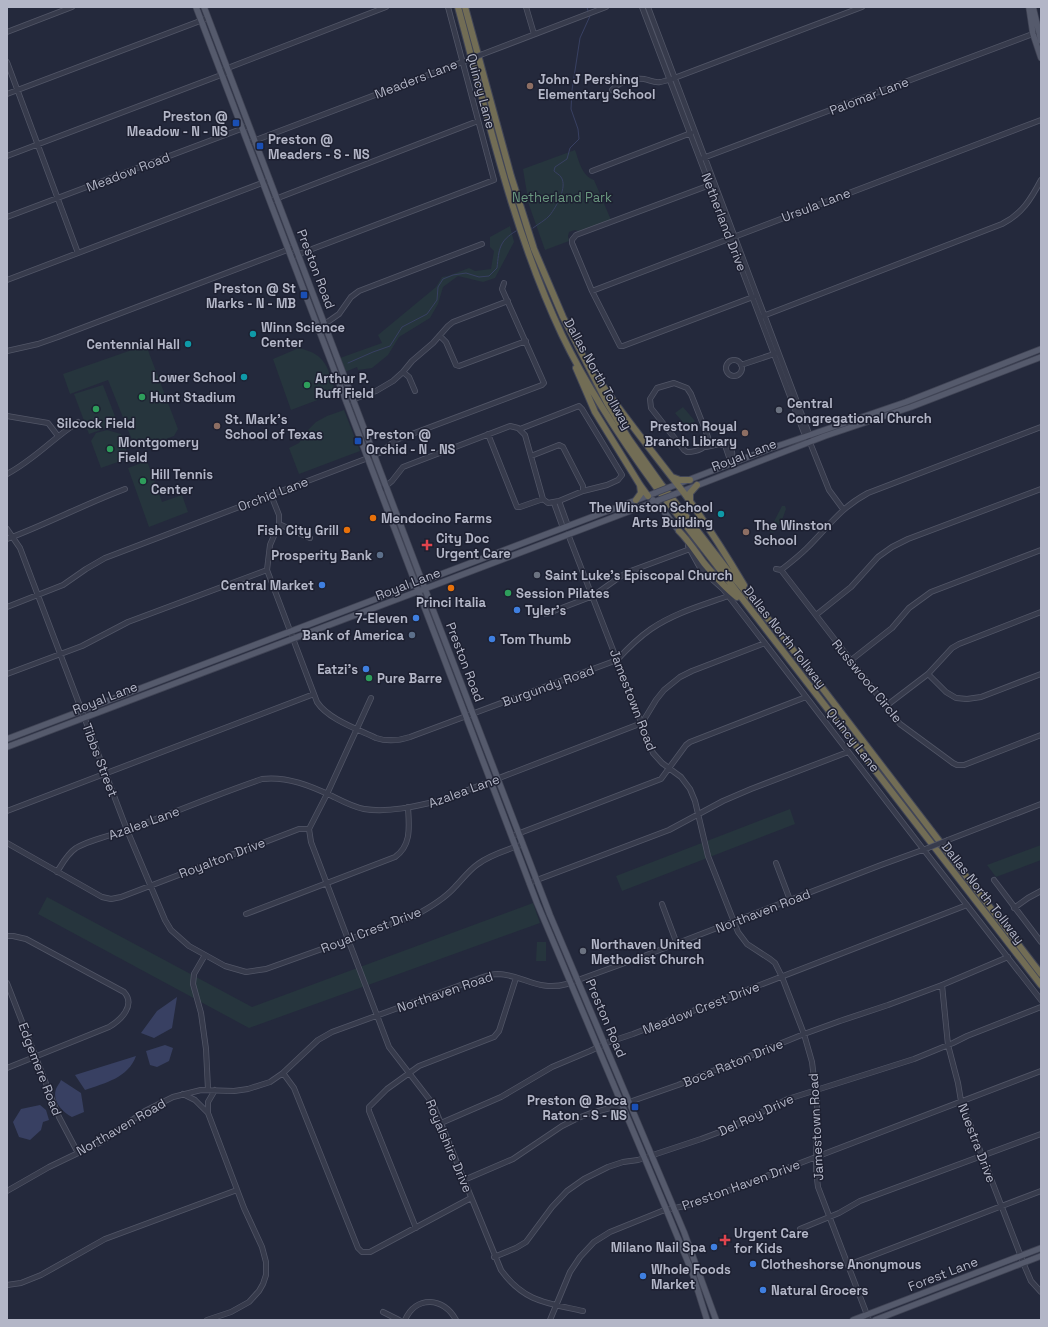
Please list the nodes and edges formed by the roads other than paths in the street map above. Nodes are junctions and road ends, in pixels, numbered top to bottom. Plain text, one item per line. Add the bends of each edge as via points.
1 (72, 7) edge
2 (196, 7) edge
3 (204, 7) edge
4 (386, 7) edge
5 (448, 7) edge
6 (458, 7) edge
7 (465, 7) edge
8 (526, 7) edge
9 (606, 7) edge
10 (642, 7) edge
11 (648, 7) edge
12 (862, 7) edge
13 (1029, 7) edge
14 (1033, 7) edge
15 (208, 18) junction
16 (201, 20) junction
17 (7, 32) edge
18 (1035, 33) junction
19 (534, 34) junction
20 (1041, 42) edge
21 (1041, 58) edge
22 (7, 62) edge
23 (462, 62) junction
24 (228, 70) junction
25 (221, 73) junction
26 (672, 79) junction
27 (17, 90) junction
28 (612, 90) dead end
29 (7, 94) edge
30 (1041, 120) edge
31 (478, 121) junction
32 (249, 126) junction
33 (242, 128) junction
34 (691, 134) junction
35 (255, 140) junction
36 (248, 143) junction
37 (38, 144) junction
38 (7, 156) edge
39 (703, 158) junction
40 (592, 171) dead end
41 (270, 180) junction
42 (1041, 180) edge
43 (263, 183) junction
44 (710, 185) junction
45 (59, 198) junction
46 (277, 198) junction
47 (717, 198) junction
48 (270, 201) junction
49 (7, 217) edge
50 (732, 237) junction
51 (482, 244) dead end
52 (296, 247) junction
53 (288, 250) junction
54 (78, 253) junction
55 (298, 254) junction
56 (291, 257) junction
57 (747, 276) junction
58 (7, 280) edge
59 (504, 283) dead end
60 (592, 291) junction
61 (753, 297) junction
62 (508, 301) junction
63 (762, 316) junction
64 (324, 323) junction
65 (317, 326) junction
66 (440, 336) junction
67 (526, 341) junction
68 (566, 342) junction
69 (1041, 349) edge
70 (7, 351) edge
71 (776, 353) junction
72 (1041, 357) edge
73 (585, 362) junction
74 (741, 365) dead end
75 (403, 372) junction
76 (956, 383) junction
77 (958, 389) junction
78 (415, 392) dead end
79 (353, 400) junction
80 (347, 404) junction
81 (871, 414) junction
82 (7, 416) edge
83 (873, 420) junction
84 (78, 422) dead end
85 (1041, 427) edge
86 (520, 429) junction
87 (488, 434) junction
88 (807, 435) junction
89 (58, 436) junction
90 (810, 442) junction
91 (705, 447) junction
92 (769, 449) junction
93 (374, 455) junction
94 (531, 456) junction
95 (772, 456) junction
96 (368, 458) junction
97 (731, 463) junction
98 (733, 471) junction
99 (7, 474) edge
100 (670, 475) junction
101 (690, 480) junction
102 (640, 485) junction
103 (677, 485) junction
104 (697, 486) junction
105 (386, 487) junction
106 (125, 489) dead end
107 (1041, 489) edge
108 (583, 491) junction
109 (682, 491) junction
110 (380, 492) junction
111 (651, 494) junction
112 (271, 495) junction
113 (543, 499) junction
114 (636, 500) junction
115 (657, 500) junction
116 (556, 502) junction
117 (690, 502) junction
118 (843, 509) junction
119 (399, 521) junction
120 (392, 523) junction
121 (279, 524) junction
122 (566, 527) junction
123 (7, 529) edge
124 (679, 531) junction
125 (568, 534) junction
126 (12, 537) junction
127 (310, 538) dead end
128 (7, 539) edge
129 (532, 540) junction
130 (535, 546) junction
131 (690, 549) junction
132 (1041, 550) edge
133 (488, 556) junction
134 (471, 563) junction
135 (490, 564) junction
136 (267, 570) junction
137 (474, 570) junction
138 (422, 582) junction
139 (416, 584) junction
140 (425, 589) junction
141 (418, 592) junction
142 (37, 596) junction
143 (593, 596) junction
144 (728, 596) junction
145 (752, 600) junction
146 (746, 605) junction
147 (7, 607) edge
148 (1041, 612) edge
149 (546, 614) dead end
150 (816, 615) junction
151 (290, 632) junction
152 (292, 639) junction
153 (765, 643) junction
154 (450, 652) junction
155 (60, 654) junction
156 (443, 656) junction
157 (617, 660) junction
158 (850, 661) junction
159 (190, 670) junction
160 (7, 674) edge
161 (928, 674) junction
162 (1041, 674) edge
163 (193, 676) junction
164 (460, 680) junction
165 (454, 683) junction
166 (314, 694) junction
167 (806, 697) junction
168 (371, 698) dead end
169 (886, 706) junction
170 (81, 711) junction
171 (473, 714) junction
172 (466, 716) junction
173 (84, 718) junction
174 (642, 723) junction
175 (356, 728) junction
176 (1041, 736) edge
177 (7, 739) edge
178 (7, 747) edge
179 (848, 752) junction
180 (669, 769) junction
181 (105, 774) junction
182 (498, 779) junction
183 (491, 781) junction
184 (327, 794) junction
185 (1041, 804) edge
186 (408, 807) junction
187 (7, 811) edge
188 (698, 815) junction
189 (309, 829) junction
190 (126, 830) junction
191 (519, 834) junction
192 (512, 836) junction
193 (7, 844) edge
194 (523, 844) junction
195 (516, 846) junction
196 (923, 850) junction
197 (776, 863) dead end
198 (57, 872) junction
199 (537, 880) junction
200 (994, 880) dead end
201 (529, 883) junction
202 (326, 884) junction
203 (150, 886) junction
204 (1041, 891) edge
205 (790, 900) junction
206 (662, 904) dead end
207 (968, 905) junction
208 (1014, 908) junction
209 (246, 914) dead end
210 (550, 915) junction
211 (543, 917) junction
212 (734, 922) junction
213 (7, 936) edge
214 (348, 940) junction
215 (1041, 942) edge
216 (677, 944) junction
217 (205, 955) junction
218 (1008, 957) junction
219 (1041, 974) edge
220 (782, 976) junction
221 (516, 978) junction
222 (578, 980) junction
223 (7, 983) edge
224 (571, 983) junction
225 (942, 985) junction
226 (1041, 985) edge
227 (1041, 1000) edge
228 (1041, 1007) edge
229 (377, 1016) junction
230 (804, 1034) junction
231 (605, 1044) junction
232 (948, 1045) junction
233 (598, 1047) junction
234 (36, 1057) junction
235 (7, 1068) edge
236 (1041, 1071) edge
237 (283, 1073) junction
238 (409, 1073) junction
239 (208, 1089) junction
240 (816, 1089) junction
241 (215, 1090) junction
242 (183, 1094) junction
243 (961, 1101) junction
244 (629, 1102) junction
245 (622, 1105) junction
246 (208, 1113) junction
247 (441, 1123) junction
248 (1041, 1134) edge
249 (78, 1153) junction
250 (652, 1155) junction
251 (982, 1156) junction
252 (645, 1157) junction
253 (816, 1157) junction
254 (464, 1180) junction
255 (237, 1190) junction
256 (7, 1191) edge
257 (1041, 1191) edge
258 (471, 1198) junction
259 (1002, 1206) junction
260 (674, 1208) junction
261 (666, 1209) junction
262 (830, 1217) junction
263 (416, 1228) junction
264 (800, 1228) dead end
265 (686, 1235) junction
266 (678, 1238) junction
267 (1041, 1248) edge
268 (1020, 1256) junction
269 (1041, 1256) edge
270 (494, 1257) junction
271 (1023, 1263) junction
272 (848, 1265) junction
273 (698, 1268) junction
274 (692, 1272) junction
275 (7, 1285) edge
276 (935, 1289) junction
277 (1041, 1292) edge
278 (938, 1296) junction
279 (556, 1305) junction
280 (713, 1310) junction
281 (583, 1311) dead end
282 (383, 1312) dead end
283 (704, 1313) junction
284 (868, 1317) edge
285 (207, 1320) edge
286 (399, 1320) edge
287 (405, 1320) edge
288 (456, 1320) edge
289 (550, 1320) edge
290 (707, 1320) edge
291 (716, 1320) edge
292 (853, 1320) edge
293 (875, 1320) edge

1 - 17 street
2 - 16 main road, Preston Road
3 - 15 main road, Preston Road
4 - 24 street
5 - 23 street, Quincy Lane
6 - 68 highway, Dallas North Tollway via 518,223
7 - 73 highway, Dallas North Tollway via 525,224 552,295
8 - 19 street
9 - 19 street, Meaders Lane
10 - 26 street, Netherland Drive
11 - 26 street, Netherland Drive
12 - 26 street
13 - 18 main road
14 - 18 main road
15 - 16 street
15 - 24 main road, Preston Road
16 - 25 main road, Preston Road
16 - 27 street
18 - 20 main road
18 - 21 main road
18 - 39 street, Palomar Lane
19 - 23 street, Meaders Lane, bridge
22 - 27 street
23 - 31 street, Quincy Lane
23 - 35 street, Meaders Lane
24 - 25 street
24 - 32 main road, Preston Road
25 - 33 main road, Preston Road
25 - 37 street
26 - 28 street via 659,82 642,79 626,81
26 - 34 street, Netherland Drive
26 - 39 street, Netherland Drive
27 - 29 street
27 - 37 street
30 - 50 street, Ursula Lane
31 - 46 street
31 - 55 street, Quincy Lane via 494,180
32 - 33 street, Meadow Road
32 - 35 main road, Preston Road
33 - 36 main road, Preston Road
33 - 45 street, Meadow Road
34 - 39 street, Netherland Drive
34 - 40 street
35 - 36 street, Meaders Lane
35 - 41 main road, Preston Road
36 - 43 main road, Preston Road
37 - 38 street
37 - 45 street
39 - 44 street, Netherland Drive
39 - 47 street, Netherland Drive
41 - 43 street
41 - 46 main road, Preston Road
42 - 63 street via 1025,208 1002,224
43 - 48 main road, Preston Road
43 - 54 street
44 - 47 street, Netherland Drive
44 - 60 street via 576,236 572,243
45 - 49 street, Meadow Road
45 - 54 street
46 - 48 street
46 - 52 main road, Preston Road
47 - 50 street, Netherland Drive
48 - 53 main road, Preston Road
50 - 57 street, Netherland Drive
50 - 60 street, Ursula Lane
51 - 64 street via 359,290 339,314
52 - 53 street
52 - 55 main road, Preston Road
53 - 56 main road, Preston Road
53 - 70 street via 58,337
54 - 58 street
55 - 56 street
55 - 64 main road, Preston Road
56 - 65 main road, Preston Road
57 - 61 street, Netherland Drive
57 - 63 street, Netherland Drive
59 - 62 street via 502,289
60 - 61 street via 618,344 623,346
61 - 63 street, Netherland Drive
62 - 66 street via 453,322
62 - 67 street
63 - 71 street, Netherland Drive
64 - 65 street
64 - 79 main road, Preston Road
65 - 80 main road, Preston Road
66 - 67 street via 459,366
66 - 75 street
67 - 93 street, Orchid Lane via 544,383 396,440
68 - 102 highway via 595,412
68 - 146 highway, Dallas North Tollway via 602,408 636,460
69 - 76 main road, Royal Lane
71 - 74 street
71 - 88 street, Netherland Drive via 808,431
72 - 77 main road, Royal Lane
73 - 100 highway
73 - 145 highway, Dallas North Tollway via 607,403 644,461
75 - 78 street via 409,377
75 - 79 street via 380,389
76 - 77 main road
76 - 81 main road, Royal Lane
77 - 83 main road, Royal Lane
79 - 80 street
79 - 93 main road, Preston Road
80 - 96 main road, Preston Road
81 - 83 main road
81 - 88 main road, Royal Lane
82 - 89 street via 48,422
83 - 90 main road, Royal Lane
84 - 89 street
85 - 118 street via 868,493
86 - 87 street via 510,426
86 - 94 street via 525,435
86 - 108 street via 579,406 622,475 612,483
87 - 105 street via 404,467
87 - 113 street via 517,507
88 - 90 street, Netherland Drive
88 - 92 main road, Royal Lane
89 - 99 street via 35,456
90 - 95 main road, Royal Lane
90 - 118 street, Netherland Drive via 829,490
91 - 91 street via 709,440 687,388 674,383 657,388 650,399 653,412 687,452
91 - 97 street via 728,444 733,459
92 - 95 main road
92 - 97 main road, Royal Lane
93 - 96 street, Orchid Lane
93 - 105 main road, Preston Road
94 - 108 street via 558,445 562,446 583,486
94 - 113 street
95 - 98 main road, Royal Lane
96 - 110 main road, Preston Road
96 - 112 street, Orchid Lane
97 - 98 main road
97 - 101 main road, Royal Lane
98 - 104 main road, Royal Lane
100 - 101 highway via 680,480
100 - 103 highway
101 - 103 main road, Royal Lane
102 - 111 highway
102 - 114 highway via 641,493
103 - 109 highway
103 - 111 main road, Royal Lane, bridge
104 - 109 main road, Royal Lane
104 - 117 highway via 690,493
105 - 110 street
105 - 119 main road, Preston Road
106 - 126 street
107 - 150 street via 892,547 872,563 851,587
108 - 116 street
109 - 115 main road, Royal Lane, bridge
109 - 117 highway
110 - 120 main road, Preston Road
111 - 114 main road, Royal Lane
111 - 115 main road, Quincy Lane
112 - 121 street via 279,515
112 - 142 street, Orchid Lane via 105,558 63,585
113 - 116 street via 548,503
114 - 122 main road, Royal Lane
115 - 124 main road, Quincy Lane
115 - 125 main road, Royal Lane
116 - 122 street
117 - 145 highway
118 - 150 street, Russwood Circle via 805,550 778,569
119 - 120 main road
119 - 138 main road, Preston Road
120 - 139 main road, Preston Road
121 - 127 street
121 - 136 street via 270,545
122 - 125 main road
122 - 129 main road, Royal Lane
123 - 126 street, Tibbs Street
124 - 131 street, Quincy Lane
124 - 146 highway via 715,576
125 - 130 main road, Royal Lane
125 - 143 street, Jamestown Road
126 - 128 street
126 - 142 street, Tibbs Street via 20,548
129 - 130 main road
129 - 133 main road, Royal Lane
130 - 135 main road, Royal Lane
131 - 143 street via 624,574
131 - 144 street, Quincy Lane via 704,572
132 - 158 street via 931,592 909,608 892,628
133 - 134 main road, Royal Lane
133 - 135 main road
134 - 137 main road
134 - 138 main road, Royal Lane
135 - 137 main road, Royal Lane
136 - 151 street, Burgundy Road
136 - 155 street via 128,622
137 - 140 main road, Royal Lane
138 - 139 main road, Royal Lane
138 - 140 main road, Preston Road
139 - 141 main road, Preston Road
139 - 151 main road, Royal Lane
140 - 141 main road, Royal Lane
140 - 154 main road, Preston Road
141 - 152 main road, Royal Lane
141 - 156 main road, Preston Road
142 - 147 street, Orchid Lane
142 - 155 street, Tibbs Street
143 - 149 street
143 - 157 street, Jamestown Road
144 - 153 street, Quincy Lane
144 - 157 street, Burgundy Road via 652,628
145 - 219 highway, Dallas North Tollway via 784,638
146 - 226 highway, Dallas North Tollway
148 - 161 street via 959,644
150 - 158 street, Russwood Circle
151 - 152 street, Burgundy Road
151 - 159 main road, Royal Lane
152 - 163 main road, Royal Lane
152 - 166 street, Burgundy Road
153 - 167 street, Quincy Lane
153 - 174 street via 680,677 664,690
154 - 156 main road
154 - 164 main road, Preston Road
155 - 160 street
155 - 170 street, Tibbs Street
156 - 165 main road, Preston Road
157 - 171 street, Burgundy Road
157 - 174 street, Jamestown Road
158 - 169 street, Russwood Circle
159 - 163 main road
159 - 170 main road, Royal Lane
161 - 162 street via 946,692 956,698 967,700
161 - 169 street
163 - 173 main road, Royal Lane
164 - 165 main road
164 - 171 main road, Preston Road
165 - 172 main road, Preston Road
166 - 175 street, Burgundy Road via 320,707 328,715
166 - 181 street
167 - 179 street, Quincy Lane
167 - 180 street via 694,739 686,745
168 - 175 street
169 - 176 street, Russwood Circle via 904,727 957,765 964,765
170 - 173 street, Tibbs Street
170 - 177 main road, Royal Lane
171 - 172 street, Burgundy Road
171 - 182 main road, Preston Road
172 - 175 street, Burgundy Road via 396,741 384,741
172 - 183 main road, Preston Road
173 - 178 main road, Royal Lane
173 - 181 street, Tibbs Street
174 - 180 street, Jamestown Road via 653,753
174 - 182 street, Azalea Lane
175 - 184 street
179 - 188 street via 751,789
179 - 196 street, Quincy Lane
180 - 188 street, Jamestown Road via 681,777 690,788
180 - 191 street via 661,779
181 - 187 street
181 - 190 street, Tibbs Street
182 - 183 street, Azalea Lane
182 - 191 main road, Preston Road
183 - 186 street, Azalea Lane via 442,800
183 - 192 main road, Preston Road
184 - 186 street, Azalea Lane via 363,808 386,810
184 - 189 street
184 - 190 street, Azalea Lane via 293,781 262,779
185 - 196 street, Northaven Road, bridge
186 - 202 street via 408,837 398,854
188 - 199 street via 669,830
188 - 212 street, Jamestown Road via 708,856
189 - 202 street, Royalshire Drive
189 - 203 street, Royalton Drive via 299,829
190 - 198 street, Azalea Lane via 76,849
190 - 203 street, Tibbs Street
191 - 192 street
191 - 194 main road, Preston Road
192 - 195 main road, Preston Road
193 - 198 street, Royalton Drive
194 - 195 street, Royal Crest Drive
194 - 199 main road, Preston Road
195 - 201 main road, Preston Road
195 - 214 street, Royal Crest Drive via 490,856 478,864 433,906 414,916
196 - 205 street, Northaven Road
196 - 207 street, Quincy Lane
197 - 205 street
198 - 203 street, Royalton Drive via 106,899 121,897
199 - 201 street
199 - 210 main road, Preston Road
200 - 208 street
201 - 211 main road, Preston Road
202 - 209 street
202 - 214 street, Royalshire Drive
203 - 217 street, Tibbs Street via 171,930 189,946
204 - 208 street
205 - 212 street, Northaven Road
206 - 216 street
207 - 218 street, Quincy Lane
207 - 220 street, Meadow Crest Drive
208 - 215 street
210 - 211 main road
210 - 222 main road, Preston Road
211 - 224 main road, Preston Road
212 - 216 street, Northaven Road
212 - 220 street, Jamestown Road via 742,938 775,963
213 - 234 street via 26,939 128,996 129,1003 123,1016 114,1025
214 - 217 street, Royal Crest Drive via 251,972 232,969
214 - 229 street, Royalshire Drive
216 - 222 street, Northaven Road
217 - 239 street via 194,974 193,984 201,1013
218 - 225 street, Boca Raton Drive
218 - 227 street, Quincy Lane
220 - 230 street, Jamestown Road
220 - 231 street, Meadow Crest Drive
221 - 224 street, Northaven Road via 546,986
221 - 229 street, Northaven Road via 488,975
221 - 238 street via 499,1031 494,1037 419,1066
222 - 224 street, Northaven Road
222 - 231 main road, Preston Road
223 - 234 street, Edgemere Road
224 - 233 main road, Preston Road
225 - 230 street, Boca Raton Drive
225 - 232 street, Nuestra Drive
228 - 232 street, Del Roy Drive
229 - 237 street, Northaven Road via 318,1040
229 - 238 street, Royalshire Drive via 389,1047
230 - 240 street, Jamestown Road
230 - 244 street, Boca Raton Drive
231 - 233 street, Meadow Crest Drive
231 - 244 main road, Preston Road
232 - 240 street, Del Roy Drive via 892,1066
232 - 243 street, Nuestra Drive
233 - 245 main road, Preston Road
233 - 247 street, Meadow Crest Drive via 552,1067 502,1097
234 - 235 street
234 - 249 street, Edgemere Road via 59,1117
236 - 243 street, Preston Haven Drive
237 - 241 street, Northaven Road via 270,1082 253,1088
237 - 263 street via 294,1088 358,1248 362,1252 370,1252
238 - 247 street, Royalshire Drive via 433,1104
238 - 263 street via 371,1104 369,1111
239 - 241 street, Northaven Road
239 - 242 street, Northaven Road
240 - 250 street, Del Roy Drive via 778,1103 713,1135
240 - 253 street, Jamestown Road
241 - 246 street via 208,1102
242 - 246 street
242 - 249 street, Northaven Road via 145,1111 110,1136
243 - 251 street, Nuestra Drive
243 - 253 street, Preston Haven Drive
244 - 245 street, Boca Raton Drive
244 - 250 main road, Preston Road
245 - 252 main road, Preston Road
245 - 254 street, Boca Raton Drive via 578,1118 513,1159
246 - 255 street
247 - 254 street, Royalshire Drive
248 - 251 street
249 - 256 street, Northaven Road
250 - 252 street, Del Roy Drive
250 - 260 main road, Preston Road
251 - 259 street, Nuestra Drive
251 - 262 street via 860,1201
252 - 261 main road, Preston Road
252 - 270 street, Del Roy Drive via 623,1162 584,1179 559,1199 526,1242
253 - 260 street, Preston Haven Drive via 693,1204
253 - 262 street, Jamestown Road via 818,1187
254 - 258 street, Royalshire Drive
255 - 275 street via 105,1239 41,1275
255 - 285 street via 262,1247 266,1275 259,1291 249,1302 231,1312
257 - 259 street
258 - 263 street
258 - 270 street, Royalshire Drive
259 - 268 street, Nuestra Drive
259 - 272 street
260 - 261 street, Preston Haven Drive
260 - 265 main road, Preston Road
261 - 266 main road, Preston Road
261 - 279 street, Preston Haven Drive via 610,1232 594,1242 576,1262
262 - 264 street
262 - 272 street, Jamestown Road
265 - 266 main road
265 - 273 main road, Preston Road
266 - 274 main road, Preston Road
267 - 268 main road, Forest Lane
268 - 271 street, Nuestra Drive
268 - 276 main road, Forest Lane
269 - 271 main road, Forest Lane
270 - 279 street, Royalshire Drive via 507,1279 522,1293
271 - 277 street, Nuestra Drive via 1031,1281
271 - 278 main road, Forest Lane
272 - 284 street, Jamestown Road
273 - 274 main road
273 - 280 main road, Preston Road
274 - 283 main road, Preston Road
276 - 278 main road
276 - 284 main road, Forest Lane
278 - 293 main road, Forest Lane
279 - 281 street, Royalshire Drive
279 - 289 street, Preston Haven Drive
280 - 283 main road
280 - 291 main road, Preston Road
282 - 286 street
283 - 290 main road, Preston Road
284 - 292 main road, Forest Lane
287 - 288 street via 413,1308 429,1301 446,1307

